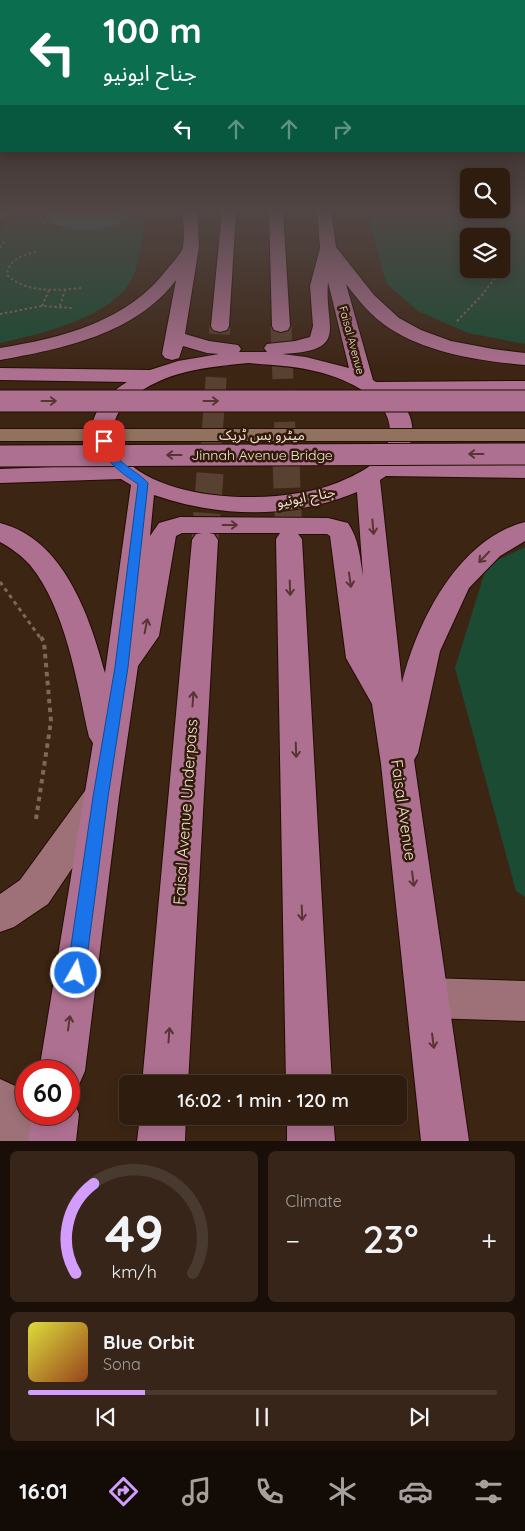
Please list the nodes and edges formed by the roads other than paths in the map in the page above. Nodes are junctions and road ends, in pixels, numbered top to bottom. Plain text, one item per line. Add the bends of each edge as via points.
1 (178, 264) edge
2 (188, 264) edge
3 (225, 264) edge
4 (278, 264) edge
5 (324, 264) edge
6 (333, 264) edge
7 (340, 264) edge
8 (220, 326) tunnel mouth
9 (281, 326) tunnel mouth
10 (175, 337) junction
11 (0, 354) edge
12 (525, 359) edge
13 (160, 373) junction
14 (0, 374) edge
15 (369, 384) junction
16 (525, 387) edge
17 (0, 401) edge
18 (525, 401) edge
19 (0, 435) edge
20 (525, 435) edge
21 (525, 454) edge
22 (0, 456) edge
23 (525, 471) edge
24 (375, 474) junction
25 (0, 476) edge
26 (134, 477) junction
27 (525, 530) edge
28 (0, 531) edge
29 (288, 539) tunnel mouth
30 (205, 540) tunnel mouth
31 (122, 667) junction
32 (388, 706) junction
33 (109, 750) junction
34 (398, 764) junction
35 (101, 797) junction
36 (0, 915) edge
37 (428, 998) junction
38 (525, 1001) edge
39 (64, 1060) edge
40 (166, 1075) edge
41 (309, 1075) edge
42 (0, 1102) edge
43 (54, 1125) edge
44 (162, 1125) edge
45 (310, 1125) edge
46 (14, 1141) edge
47 (52, 1141) edge
48 (161, 1141) edge
49 (311, 1141) edge
50 (445, 1141) edge

1 - 11 main road via 160,289 141,306 108,325 64,341
2 - 10 main road
3 - 8 main road
4 - 9 main road
5 - 10 main road via 319,285 323,328 319,339 311,345 232,349 207,347
6 - 15 main road, Faisal Avenue
7 - 12 main road via 371,304 398,326 448,345
10 - 13 main road
13 - 14 main road
13 - 15 main road, جناح ایونیو via 206,361 248,357 290,360 330,368
13 - 26 main road, جناح ایونیو via 126,391 108,409 101,430 107,452
15 - 16 main road
15 - 24 main road, جناح ایونیو via 394,406 402,426 399,448
17 -> 18 main road, bridge
19 - 20 lane, میٹرو بس ٹریک, bridge
21 -> 22 main road, Jinnah Avenue Bridge, bridge
23 - 24 main road
24 - 26 main road, جناح ایونیو via 330,494 312,498 283,504 232,505 183,497
24 -> 32 main road, Faisal Avenue
25 - 26 main road
26 - 31 main road
27 -> 34 main road via 491,550 457,585 425,651
28 - 33 main road via 38,558 60,589 85,653
29 -> 41 main road
40 -> 30 main road, Faisal Avenue Underpass
31 -> 32 main road via 144,636 163,536 168,529 180,525 328,526 339,529 343,536 361,658
31 - 33 main road
32 - 34 main road, Faisal Avenue
33 - 35 main road
34 -> 37 main road, Faisal Avenue
35 - 36 main road via 34,892
39 -> 35 main road
37 - 38 main road
37 -> 50 main road, Faisal Avenue
42 - 46 main road via 6,1105
43 - 47 main road
44 - 48 main road
45 - 49 main road

